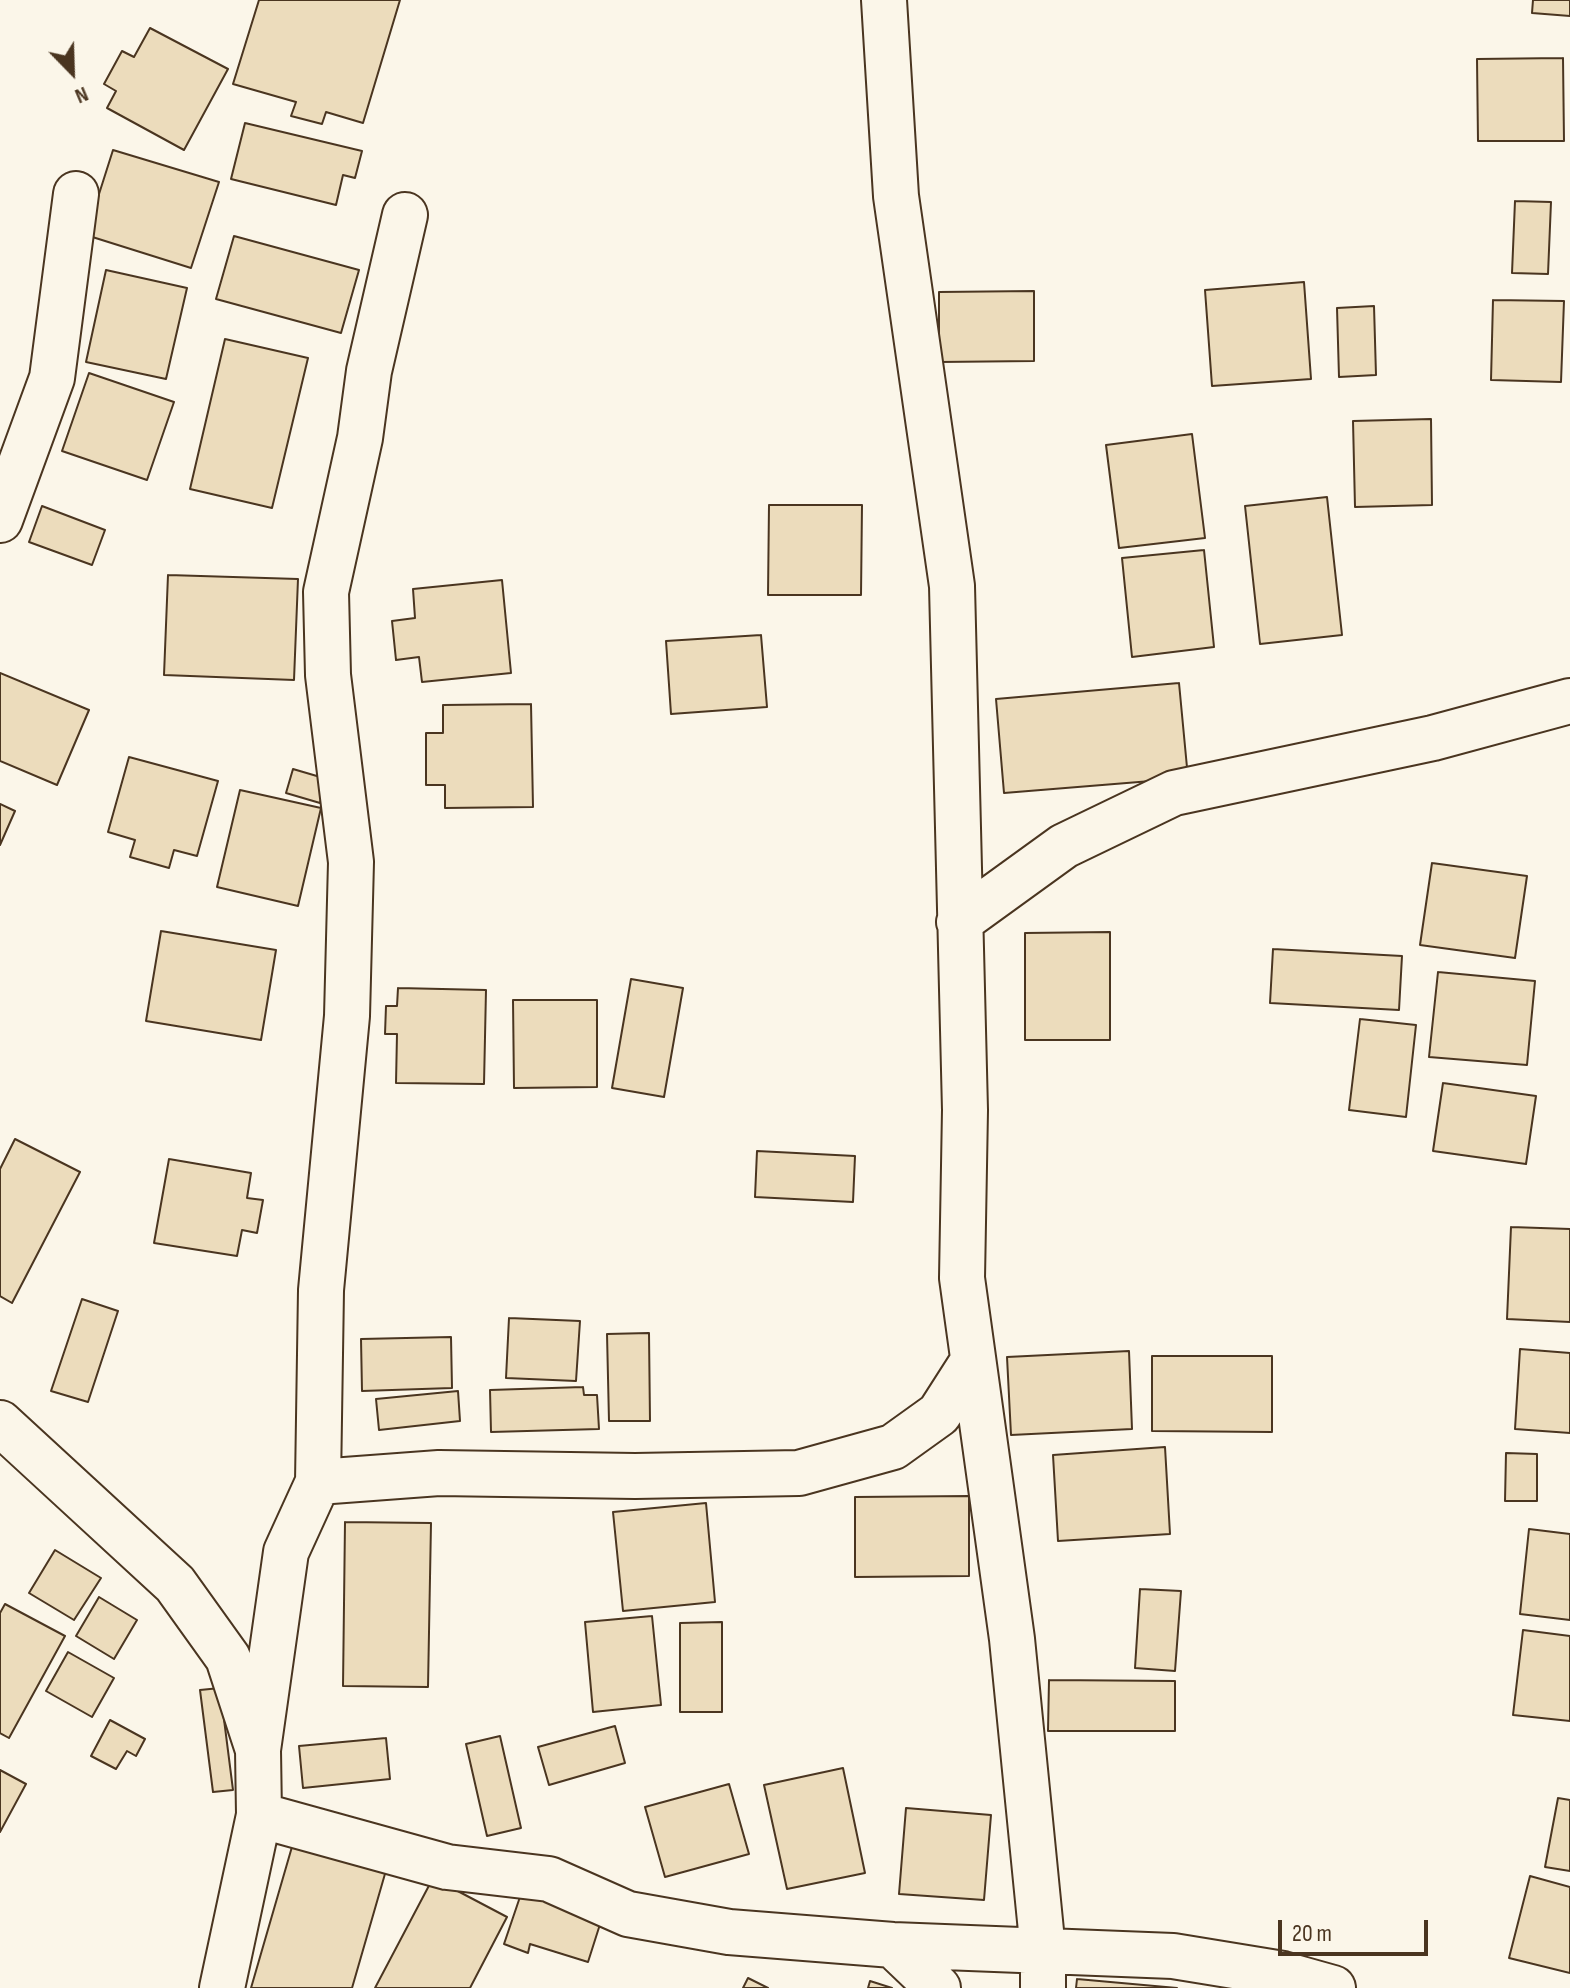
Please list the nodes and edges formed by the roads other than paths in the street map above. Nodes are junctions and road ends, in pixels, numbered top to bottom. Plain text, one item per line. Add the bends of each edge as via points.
1 (884, 0) edge
2 (76, 194) dead end
3 (405, 215) dead end
4 (0, 520) edge
5 (1570, 701) edge
6 (959, 922) junction
7 (971, 1364) junction
8 (0, 1423) edge
9 (318, 1482) junction
10 (258, 1750) junction
11 (259, 1815) junction
12 (893, 1945) junction
13 (1043, 1969) edge
14 (222, 1988) edge
15 (938, 1988) edge
16 (1333, 1988) edge

1 - 6 street via 896,196 952,586
2 - 4 street via 52,378
3 - 9 street via 326,592 328,675 351,862 347,1016 321,1290
5 - 6 street via 1433,738 1174,793 1064,846
6 - 7 street via 965,1110 962,1278
7 - 9 street via 939,1414 893,1447 799,1473 439,1473
7 - 13 street via 1012,1639
8 - 10 street via 175,1584 228,1658
9 - 10 street via 286,1552
10 - 11 street
11 - 12 street via 447,1867 549,1879 628,1914 729,1932
11 - 14 street
12 - 13 street
12 - 15 street
13 - 16 street via 1173,1956

